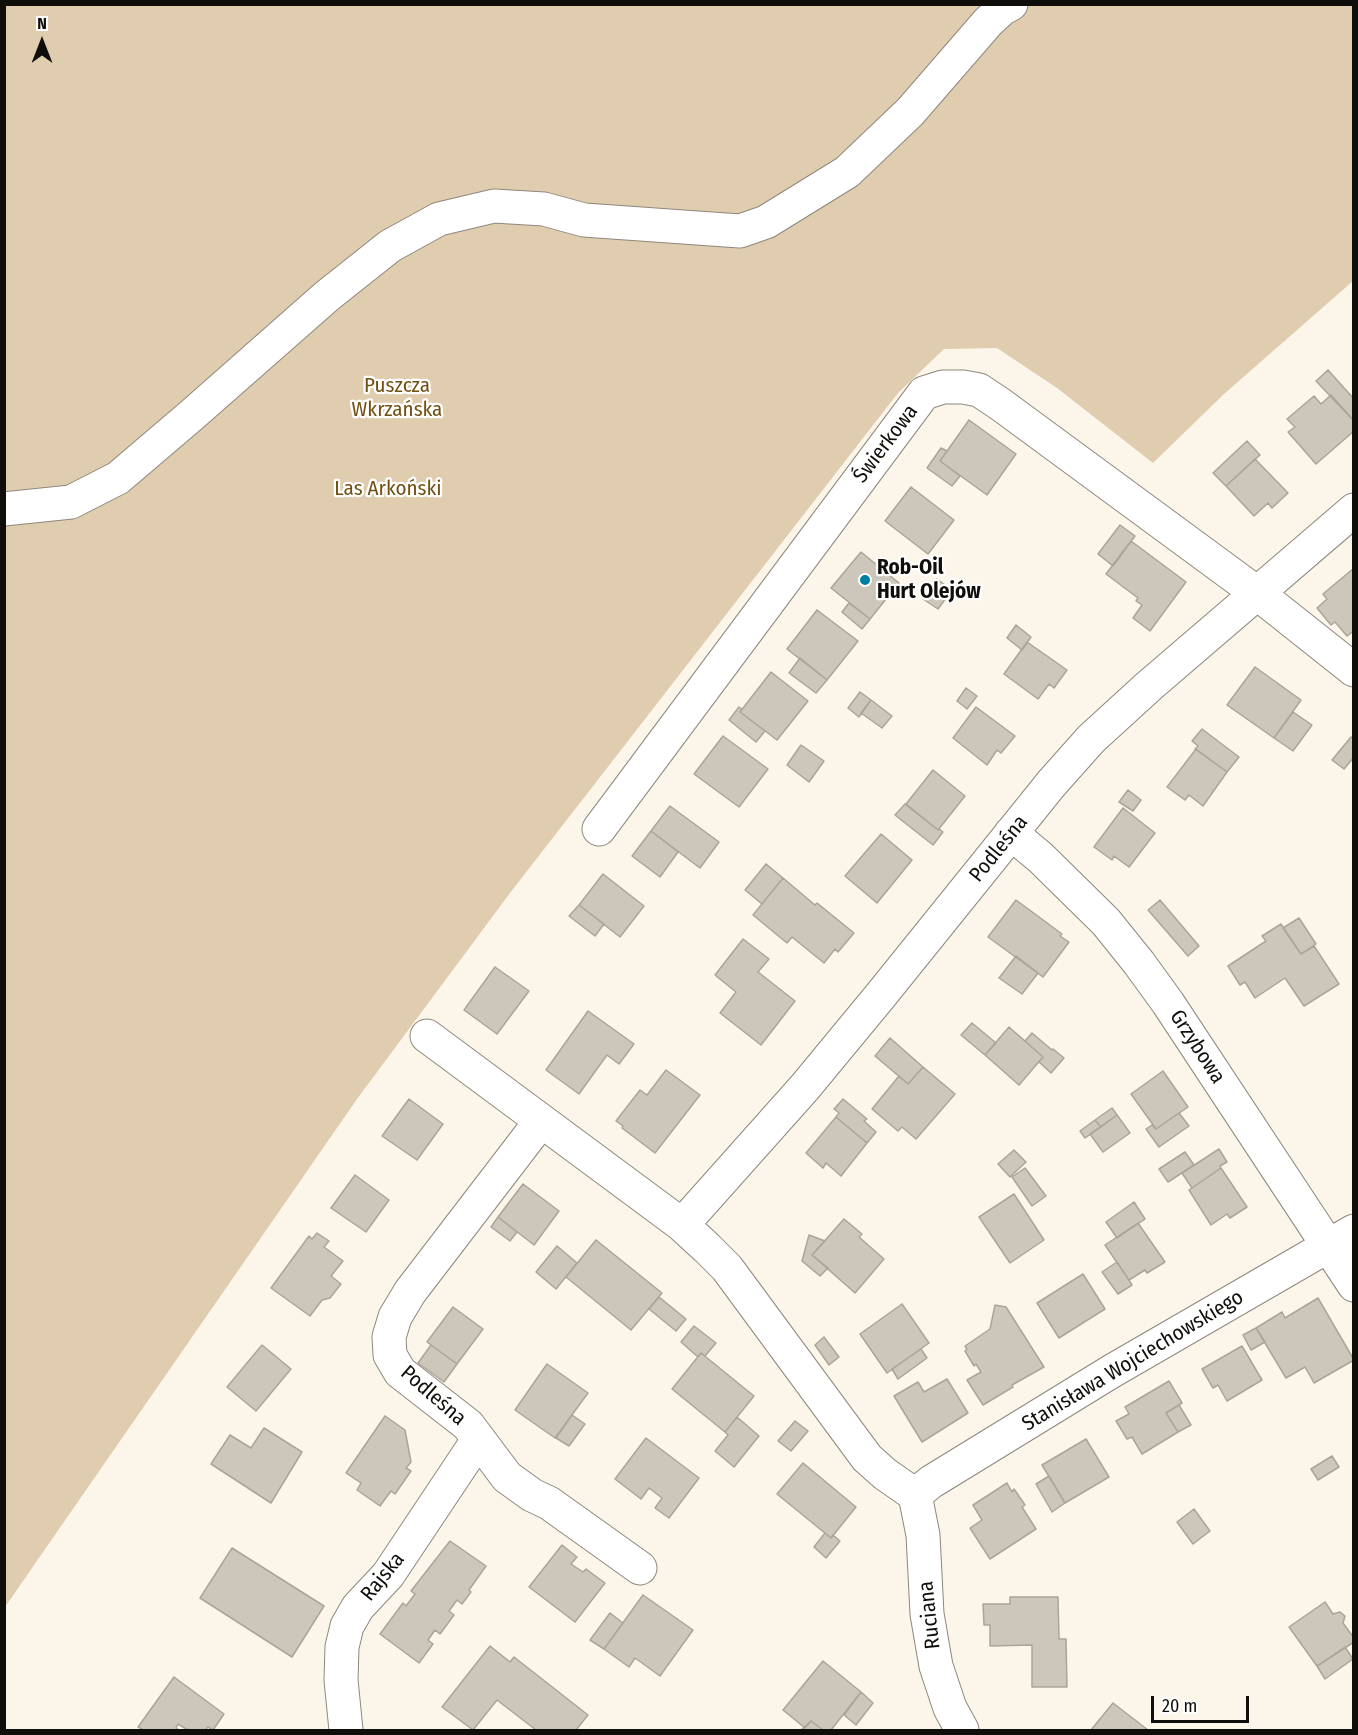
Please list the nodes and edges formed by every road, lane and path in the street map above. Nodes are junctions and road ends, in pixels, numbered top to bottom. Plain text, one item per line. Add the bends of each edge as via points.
1 (1011, 4) edge
2 (4, 509) edge
3 (1353, 510) edge
4 (1257, 593) junction
5 (1353, 670) edge
6 (599, 829) dead end
7 (1011, 833) junction
8 (428, 1036) dead end
9 (541, 1121) junction
10 (682, 1225) junction
11 (1341, 1239) edge
12 (1353, 1285) edge
13 (478, 1440) junction
14 (915, 1495) junction
15 (640, 1568) dead end
16 (346, 1731) edge
17 (962, 1731) edge

1 - 2 street via 988,22 910,112 847,172 766,222 740,231 584,220 544,208 494,206 440,219 390,246 327,296 118,478 71,502
3 - 4 street, Podleśna
4 - 5 street, Świerkowa
4 - 6 street, Świerkowa via 979,390 943,387 924,393
4 - 7 street, Podleśna via 1091,739
7 - 10 street, Podleśna via 805,1087
7 - 11 street, Grzybowa via 1106,922
8 - 9 street
9 - 10 street
9 - 13 street, Podleśna via 410,1292 395,1317 389,1337 390,1355 400,1372 468,1425
10 - 14 street via 727,1268 867,1458
11 - 12 street, Grzybowa
11 - 14 street, Stanisława Wojciechowskiego via 1112,1371
13 - 15 street, Podleśna via 507,1477
13 - 16 street, Rajska via 388,1575 358,1607 347,1626 341,1680
14 - 17 street, Ruciana via 936,1666

